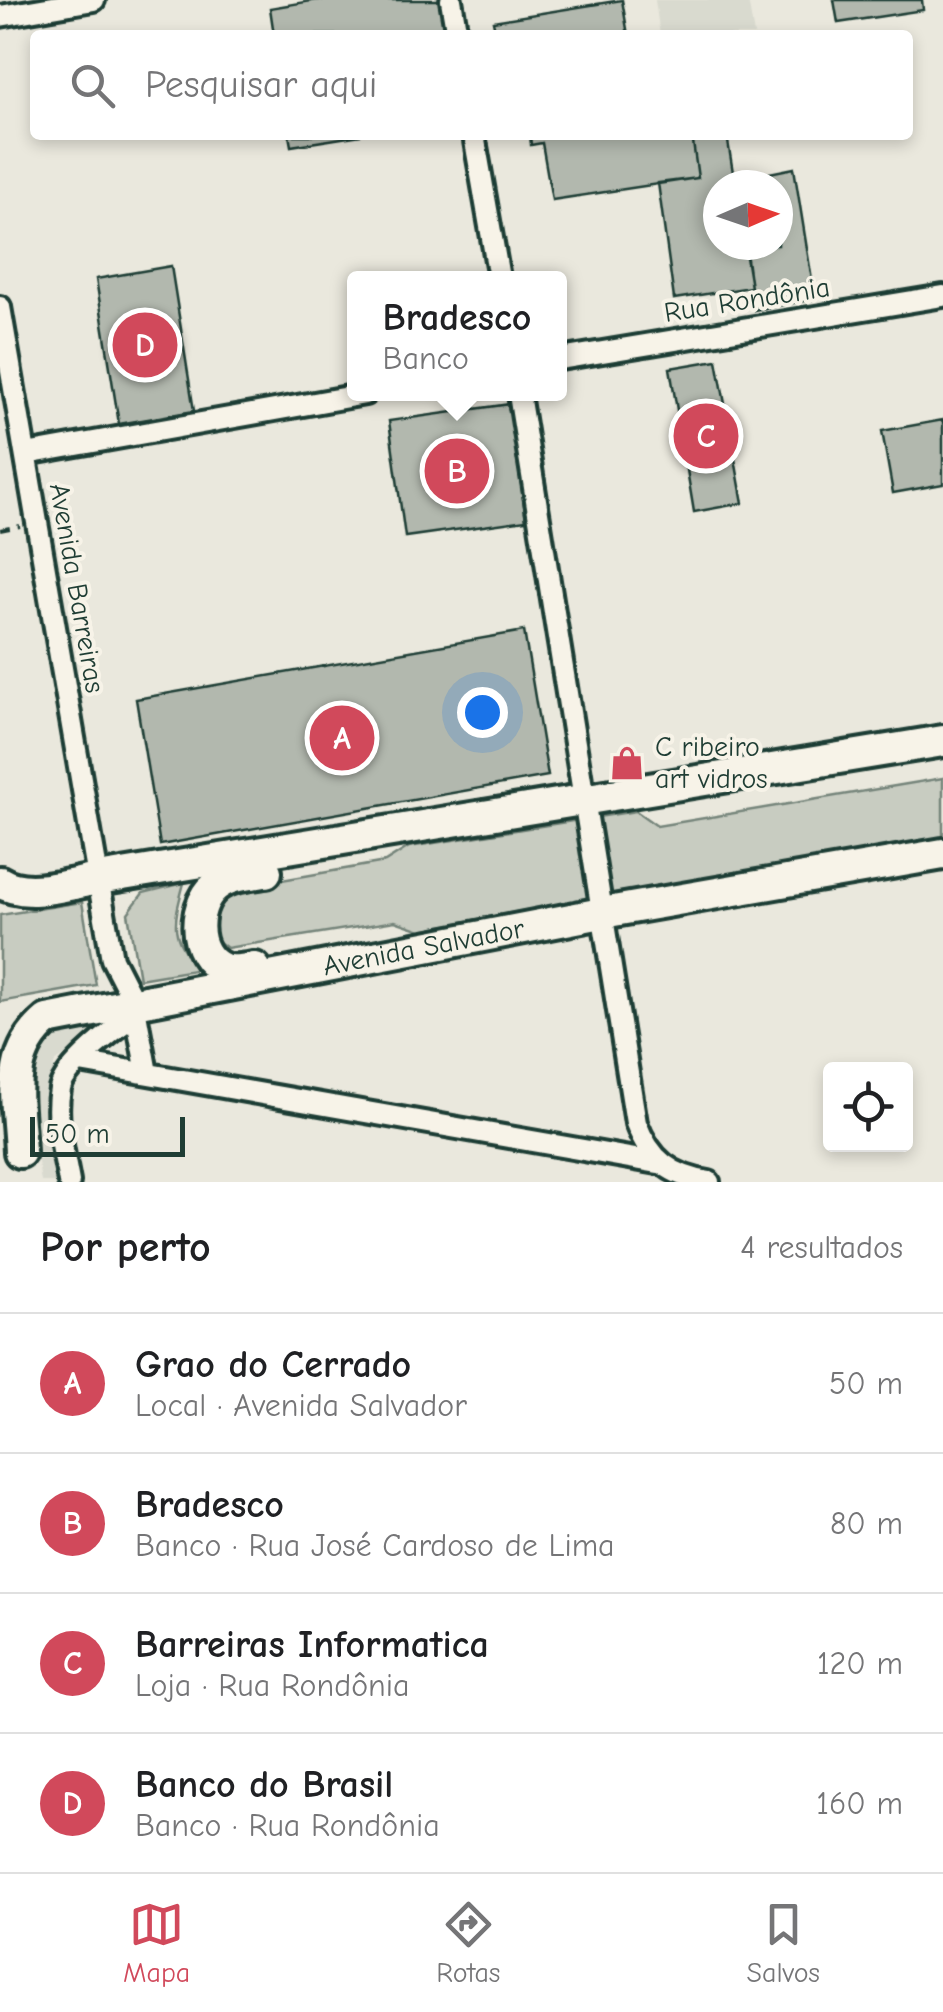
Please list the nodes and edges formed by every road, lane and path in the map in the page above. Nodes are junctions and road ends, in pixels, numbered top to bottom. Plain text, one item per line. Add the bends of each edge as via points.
1 (94, 0) edge
2 (451, 0) edge
3 (0, 16) edge
4 (456, 30) edge
5 (475, 140) edge
6 (498, 271) edge
7 (943, 296) edge
8 (0, 306) edge
9 (567, 358) edge
10 (347, 397) edge
11 (520, 401) edge
12 (26, 454) junction
13 (943, 740) edge
14 (583, 802) junction
15 (344, 841) junction
16 (943, 854) edge
17 (98, 879) junction
18 (0, 882) edge
19 (602, 913) junction
20 (350, 961) junction
21 (135, 1008) junction
22 (0, 1040) edge
23 (80, 1062) junction
24 (147, 1073) junction
25 (658, 1162) junction
26 (22, 1167) edge
27 (70, 1182) edge
28 (710, 1182) edge

1 - 3 street
2 - 4 street
5 - 6 street
7 - 9 street, Rua Rondônia
8 - 12 street, Avenida Barreiras
10 - 12 street
11 - 14 street
12 - 17 street, Avenida Barreiras
13 - 14 main road
14 - 15 main road
14 - 19 street
15 - 17 main road
15 - 20 main road via 319,863 220,883 207,894 198,926 207,957 220,968 319,957
16 - 19 main road, Avenida Salvador
17 - 18 main road via 28,890
17 - 21 street, Avenida Barreiras via 112,959
19 - 20 main road, Avenida Salvador
19 - 25 street via 636,1123
20 - 21 main road, Avenida Salvador
21 - 23 street
21 - 24 street, Avenida Barreiras
21 - 26 main road, Avenida Salvador via 47,1020 22,1045 16,1064
22 - 26 main road
23 - 24 street
23 - 27 street via 60,1085 58,1116
24 - 25 street
25 - 28 street

